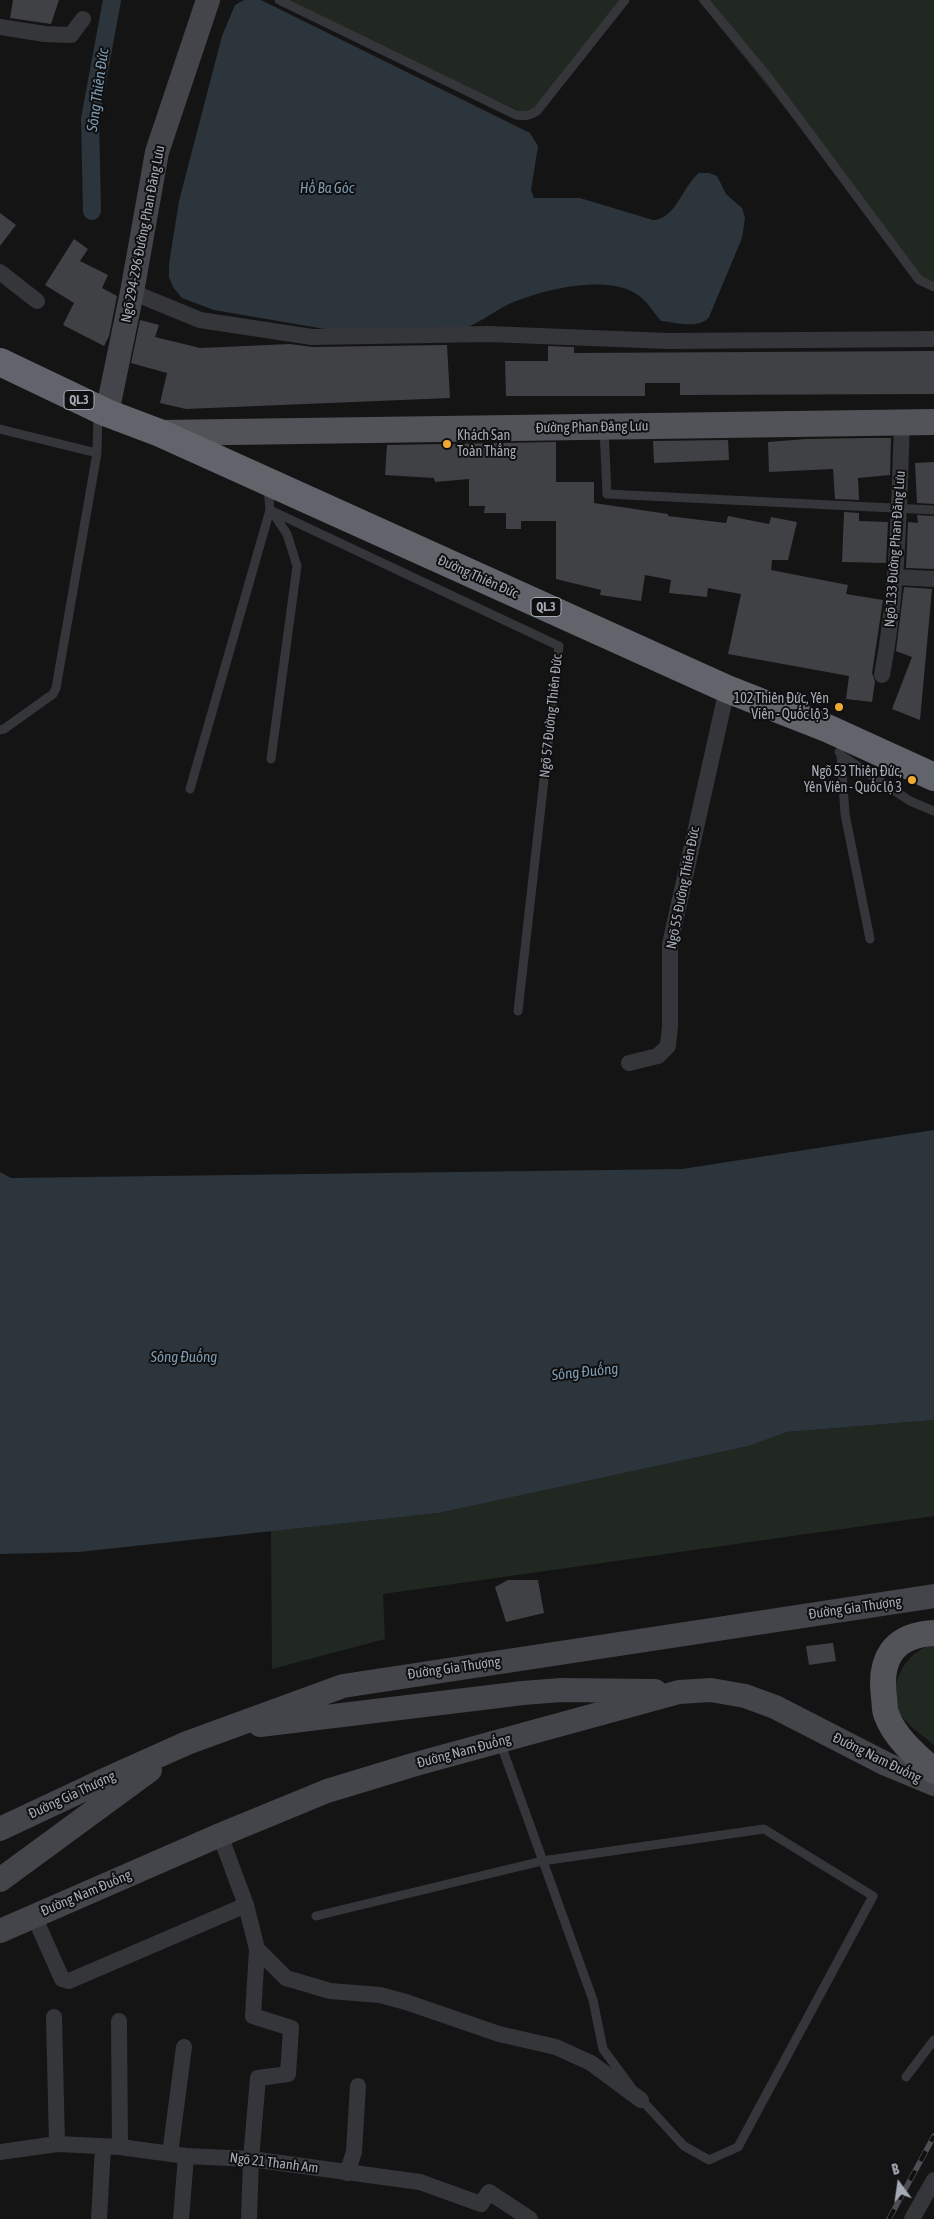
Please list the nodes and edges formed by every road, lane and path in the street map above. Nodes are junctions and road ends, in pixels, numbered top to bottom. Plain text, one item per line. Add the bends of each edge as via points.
1 (208, 0) edge
2 (279, 0) edge
3 (625, 0) edge
4 (704, 0) edge
5 (83, 19) dead end
6 (0, 27) edge
7 (0, 272) edge
8 (934, 287) edge
9 (132, 292) junction
10 (37, 301) dead end
11 (934, 340) edge
12 (0, 362) edge
13 (103, 411) junction
14 (902, 422) junction
15 (934, 422) edge
16 (604, 427) junction
17 (0, 429) edge
18 (160, 433) junction
19 (97, 454) junction
20 (267, 482) junction
21 (899, 508) junction
22 (270, 510) junction
23 (934, 510) edge
24 (895, 577) junction
25 (934, 579) edge
26 (882, 675) dead end
27 (727, 689) junction
28 (829, 729) junction
29 (0, 730) edge
30 (841, 755) junction
31 (271, 759) dead end
32 (934, 777) edge
33 (190, 790) dead end
34 (934, 811) edge
35 (870, 939) dead end
36 (518, 1011) dead end
37 (630, 1063) dead end
38 (934, 1596) edge
39 (934, 1633) edge
40 (680, 1692) junction
41 (222, 1730) junction
42 (500, 1742) junction
43 (187, 1744) junction
44 (934, 1771) edge
45 (934, 1784) edge
46 (0, 1830) edge
47 (220, 1835) junction
48 (542, 1861) junction
49 (0, 1880) edge
50 (246, 1905) junction
51 (34, 1916) junction
52 (316, 1916) dead end
53 (0, 1931) edge
54 (257, 1949) junction
55 (54, 2017) dead end
56 (119, 2021) dead end
57 (934, 2040) edge
58 (184, 2047) dead end
59 (906, 2077) dead end
60 (358, 2086) dead end
61 (641, 2100) junction
62 (57, 2144) junction
63 (120, 2146) junction
64 (103, 2147) junction
65 (0, 2152) edge
66 (178, 2155) junction
67 (251, 2158) junction
68 (347, 2173) junction
69 (934, 2180) edge
70 (99, 2219) edge
71 (181, 2219) edge
72 (249, 2219) edge
73 (530, 2219) edge
74 (912, 2219) edge

1 - 9 main road, Ngõ 294-296 Đường Phan Đăng Lưu via 157,152
2 - 3 lane via 522,116 538,111
4 - 8 lane via 768,77 919,280
5 - 6 street via 71,35
7 - 10 street
9 - 11 street via 200,320 312,337 488,334 668,341
9 - 13 main road, Ngõ 294-296 Đường Phan Đăng Lưu
12 - 13 highway, QL.3
13 - 18 highway, QL.3
13 - 19 lane
14 - 15 main road, Đường Phan Đăng Lưu
14 - 16 main road, Đường Phan Đăng Lưu
14 - 21 street, Ngõ 133 Đường Phan Đăng Lưu
16 - 18 main road, Đường Phan Đăng Lưu
16 - 21 lane via 607,494
17 - 19 lane
18 - 20 highway, Đường Thiên Đức / QL.3
19 - 29 lane via 56,688 53,694
20 - 22 lane
20 - 27 highway, Đường Thiên Đức / QL.3
21 - 23 lane
21 - 24 street, Ngõ 133 Đường Phan Đăng Lưu
22 - 31 lane via 287,534 297,566
22 - 33 lane
22 - 36 lane, Ngõ 57 Đường Thiên Đức via 559,646
24 - 25 street
24 - 26 street, Ngõ 133 Đường Phan Đăng Lưu
27 - 28 highway, Đường Thiên Đức / QL.3
27 - 37 street, Ngõ 55 Đường Thiên Đức via 670,944 668,1046 658,1056
28 - 30 lane
28 - 32 highway, Đường Thiên Đức / QL.3
30 - 34 lane via 910,801
30 - 35 lane via 845,814
38 - 41 main road, Đường Gia Thượng via 362,1682 326,1691
39 - 44 main road via 923,1633 903,1641 890,1654 883,1668 882,1684 886,1716 902,1740
40 - 41 main road via 552,1691
40 - 42 main road, Đường Nam Đuống
40 - 45 main road, Đường Nam Đuống via 711,1690 752,1698 889,1766
41 - 43 main road, Đường Gia Thượng
42 - 47 main road, Đường Nam Đuống via 327,1792
42 - 48 lane
43 - 46 main road, Đường Gia Thượng
43 - 49 main road
47 - 50 street
47 - 51 main road, Đường Nam Đuống
48 - 52 lane
48 - 61 lane via 593,2000 603,2049
48 - 61 lane via 764,1829 873,1896 738,2147 709,2160 684,2146
50 - 51 street via 69,1981 62,1979
50 - 54 street
51 - 53 main road, Đường Nam Đuống
54 - 61 street via 286,1978 330,1991 380,1995 499,2034 556,2047 590,2063
54 - 67 street via 253,2016 291,2028 288,2074 258,2078
55 - 62 street
56 - 63 street
57 - 59 lane
58 - 66 street
60 - 68 street via 354,2152
62 - 64 street, Ngõ 21 Thanh Am
62 - 65 street, Ngõ 21 Thanh Am
63 - 64 street, Ngõ 21 Thanh Am
63 - 66 street, Ngõ 21 Thanh Am
64 - 70 street
66 - 67 street, Ngõ 21 Thanh Am
66 - 71 street
67 - 68 street, Ngõ 21 Thanh Am
67 - 72 street
68 - 73 street, Ngõ 21 Thanh Am via 420,2182 481,2204 489,2192
69 - 74 street

